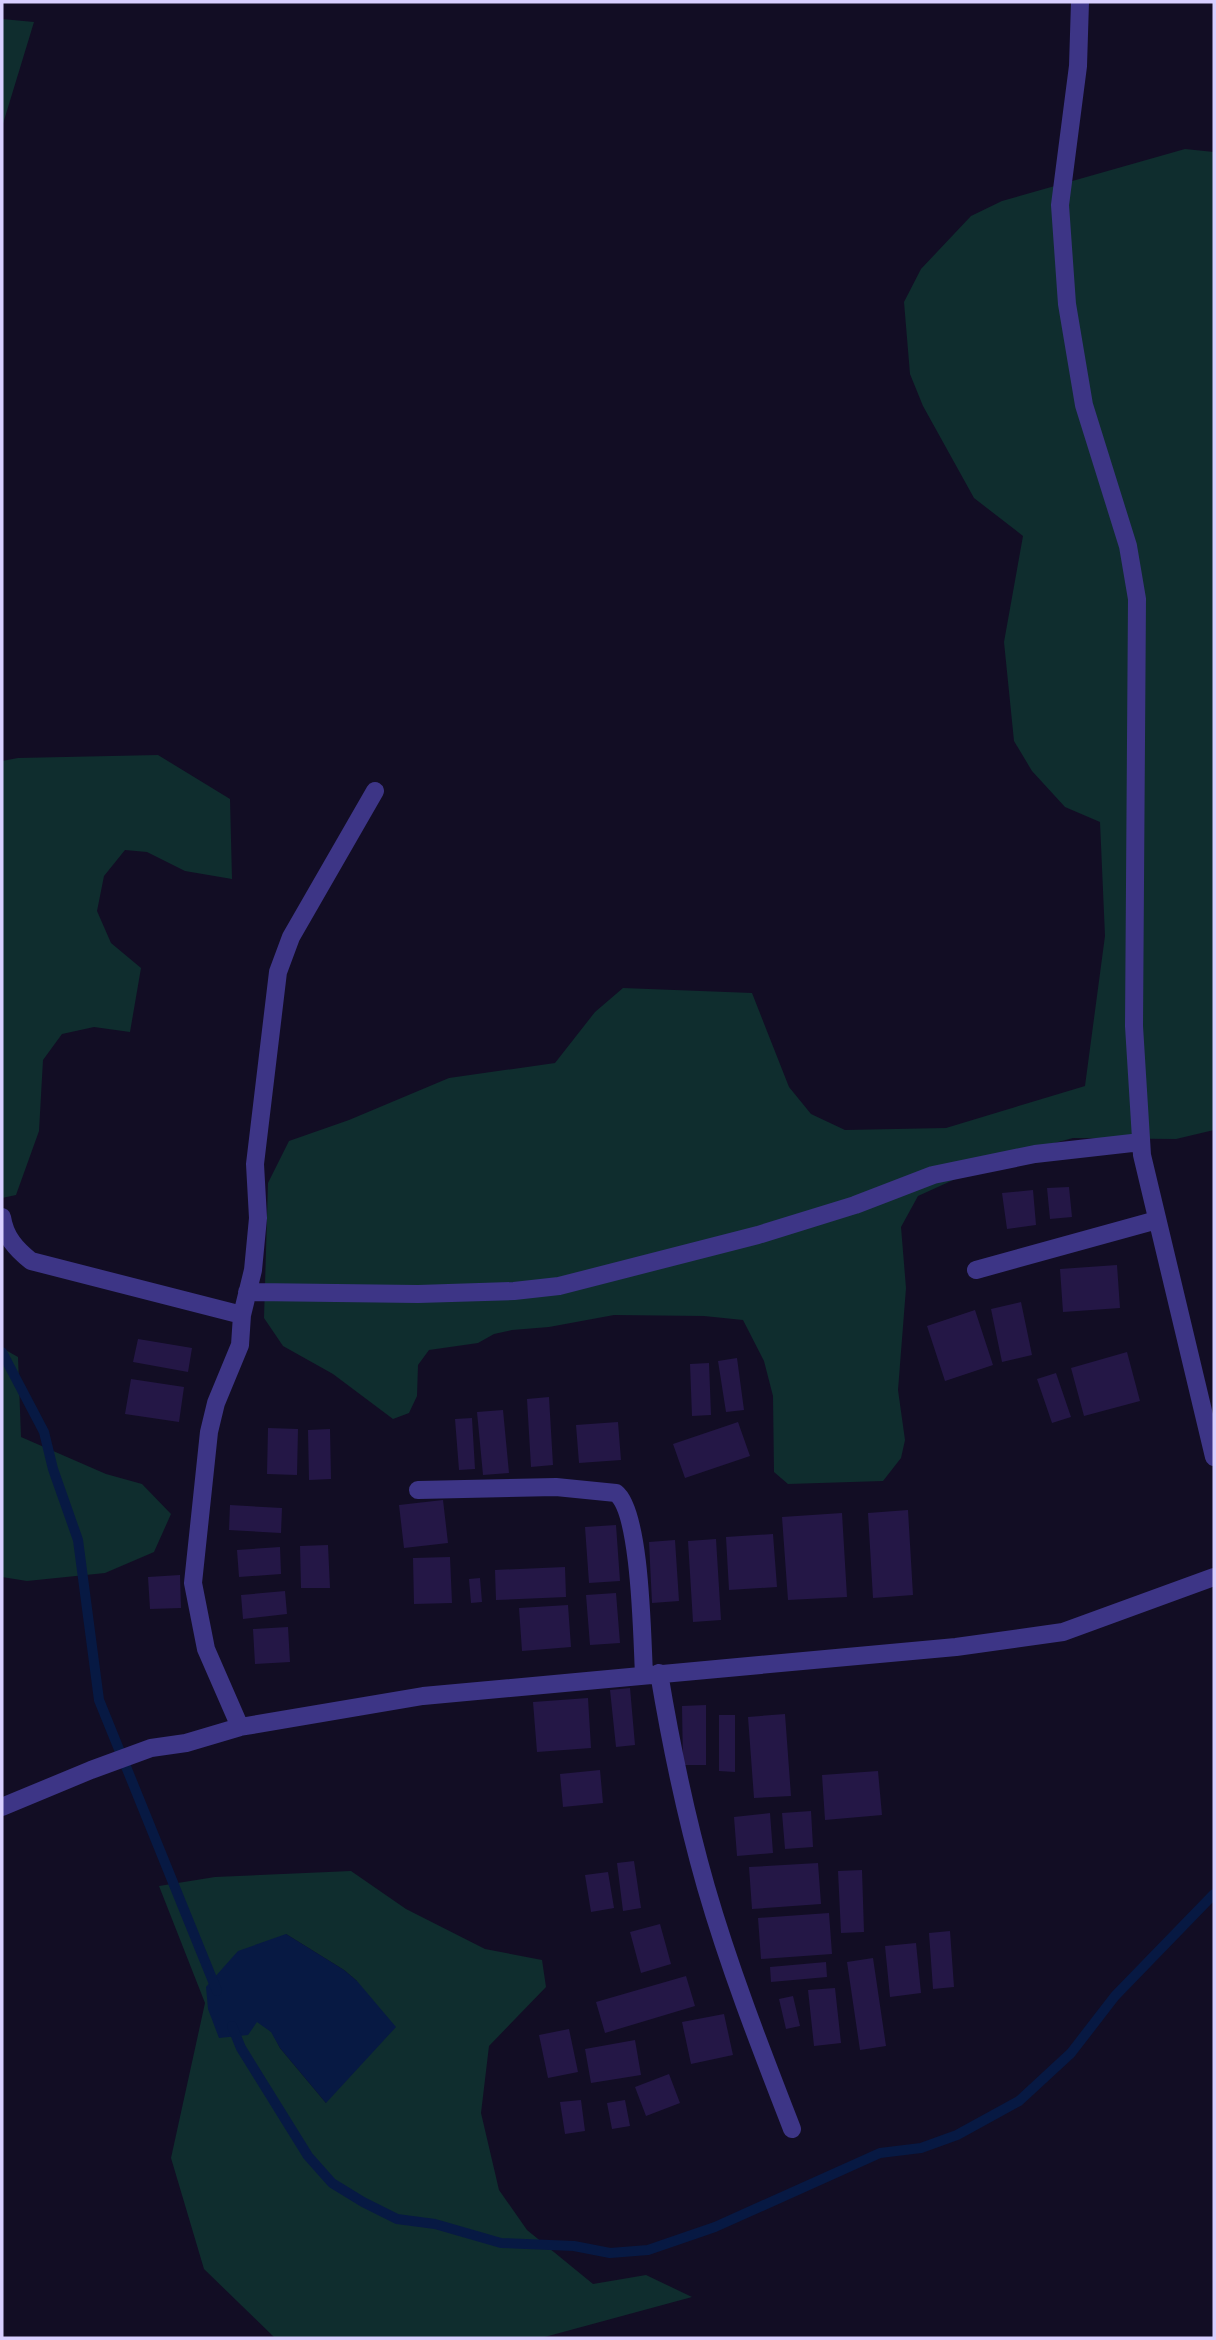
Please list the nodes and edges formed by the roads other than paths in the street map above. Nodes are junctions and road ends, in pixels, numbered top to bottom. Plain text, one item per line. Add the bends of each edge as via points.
1 (1080, 2) edge
2 (374, 790) dead end
3 (1141, 1142) junction
4 (2, 1217) edge
5 (1157, 1220) junction
6 (976, 1270) dead end
7 (247, 1292) junction
8 (242, 1315) junction
9 (1214, 1457) edge
10 (418, 1490) dead end
11 (1214, 1577) edge
12 (652, 1674) junction
13 (240, 1727) junction
14 (2, 1807) edge
15 (792, 2129) dead end

1 - 3 street via 1078,65 1060,205 1067,304 1084,405 1128,546 1137,599 1134,1026
2 - 7 street via 291,937 278,972 255,1164 258,1218
3 - 5 street
3 - 7 street via 1035,1154 933,1175 758,1236 559,1286 432,1293
4 - 8 street via 16,1249 31,1261
5 - 6 street
5 - 9 street
7 - 8 street
8 - 13 street via 240,1345 209,1432 193,1583 206,1649
10 - 12 street via 556,1487 616,1493 628,1511
11 - 12 street via 1063,1632 956,1647
12 - 13 street via 423,1696
12 - 15 street via 706,1887 749,2020
13 - 14 street via 151,1748

